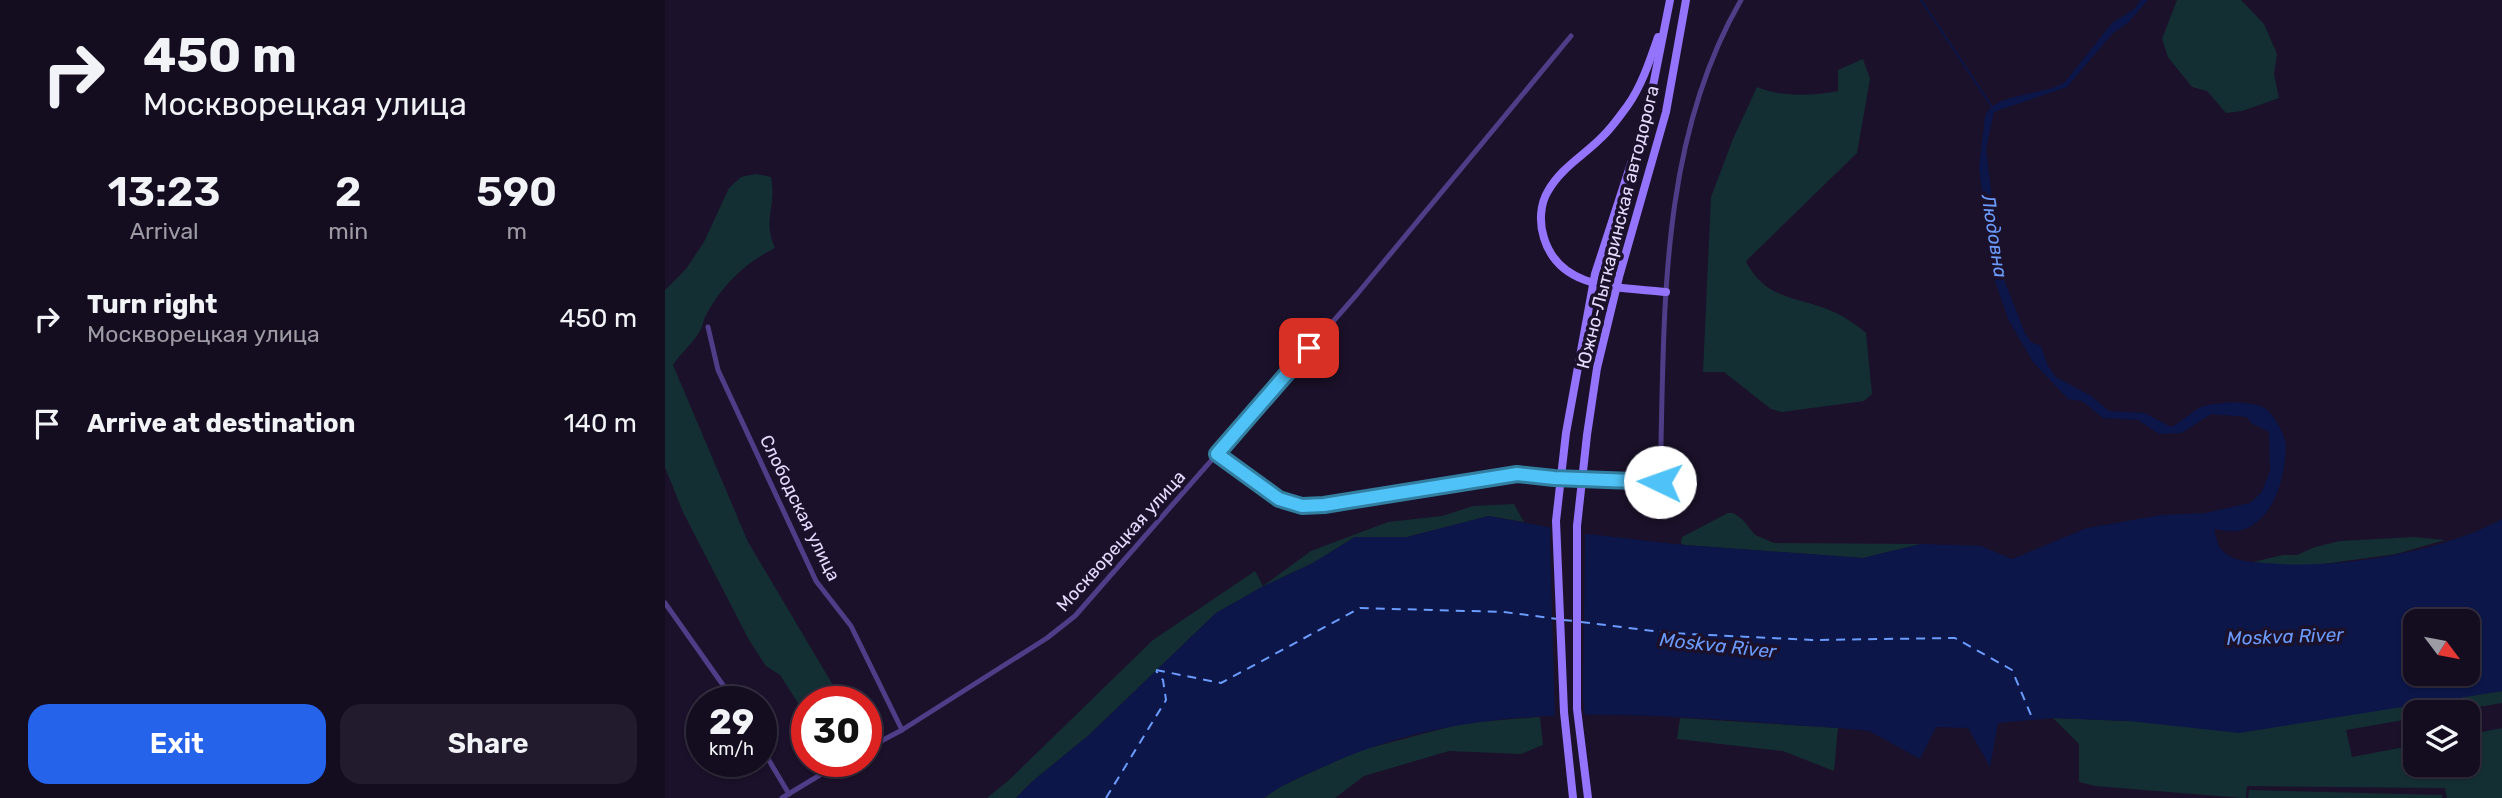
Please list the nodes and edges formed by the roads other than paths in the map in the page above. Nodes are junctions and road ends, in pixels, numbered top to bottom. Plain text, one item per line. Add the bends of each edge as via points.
1 (1670, 0) edge
2 (1686, 0) edge
3 (1741, 0) edge
4 (1668, 12) junction
5 (1571, 36) dead end
6 (1666, 292) junction
7 (708, 327) dead end
8 (1217, 454) junction
9 (665, 603) edge
10 (723, 686) edge
11 (902, 730) junction
12 (882, 741) edge
13 (777, 774) edge
14 (817, 777) edge
15 (789, 794) junction
16 (782, 798) edge
17 (1573, 798) edge
18 (1588, 798) edge

1 - 4 main road, Южно-Лыткаринская автодорога
2 - 18 main road, Южно-Лыткаринская автодорога via 1666,112 1619,277 1587,435 1577,526 1577,709
3 - 6 street via 1711,64 1687,133
4 - 6 main road via 1629,103 1602,138 1568,165 1548,191 1541,215 1547,247 1575,277 1599,285
4 - 17 main road, Южно-Лыткаринская автодорога via 1648,111 1595,274 1570,406 1556,521 1563,712
5 - 8 street, Москворецкая улица
6 - 8 street via 1660,482 1517,474 1302,506 1279,499
7 - 11 street, Слободская улица via 718,370 816,581 851,626
8 - 11 street, Москворецкая улица via 1075,616
9 - 10 street
11 - 12 street, Москворецкая улица
13 - 15 street
14 - 15 street
15 - 16 street

